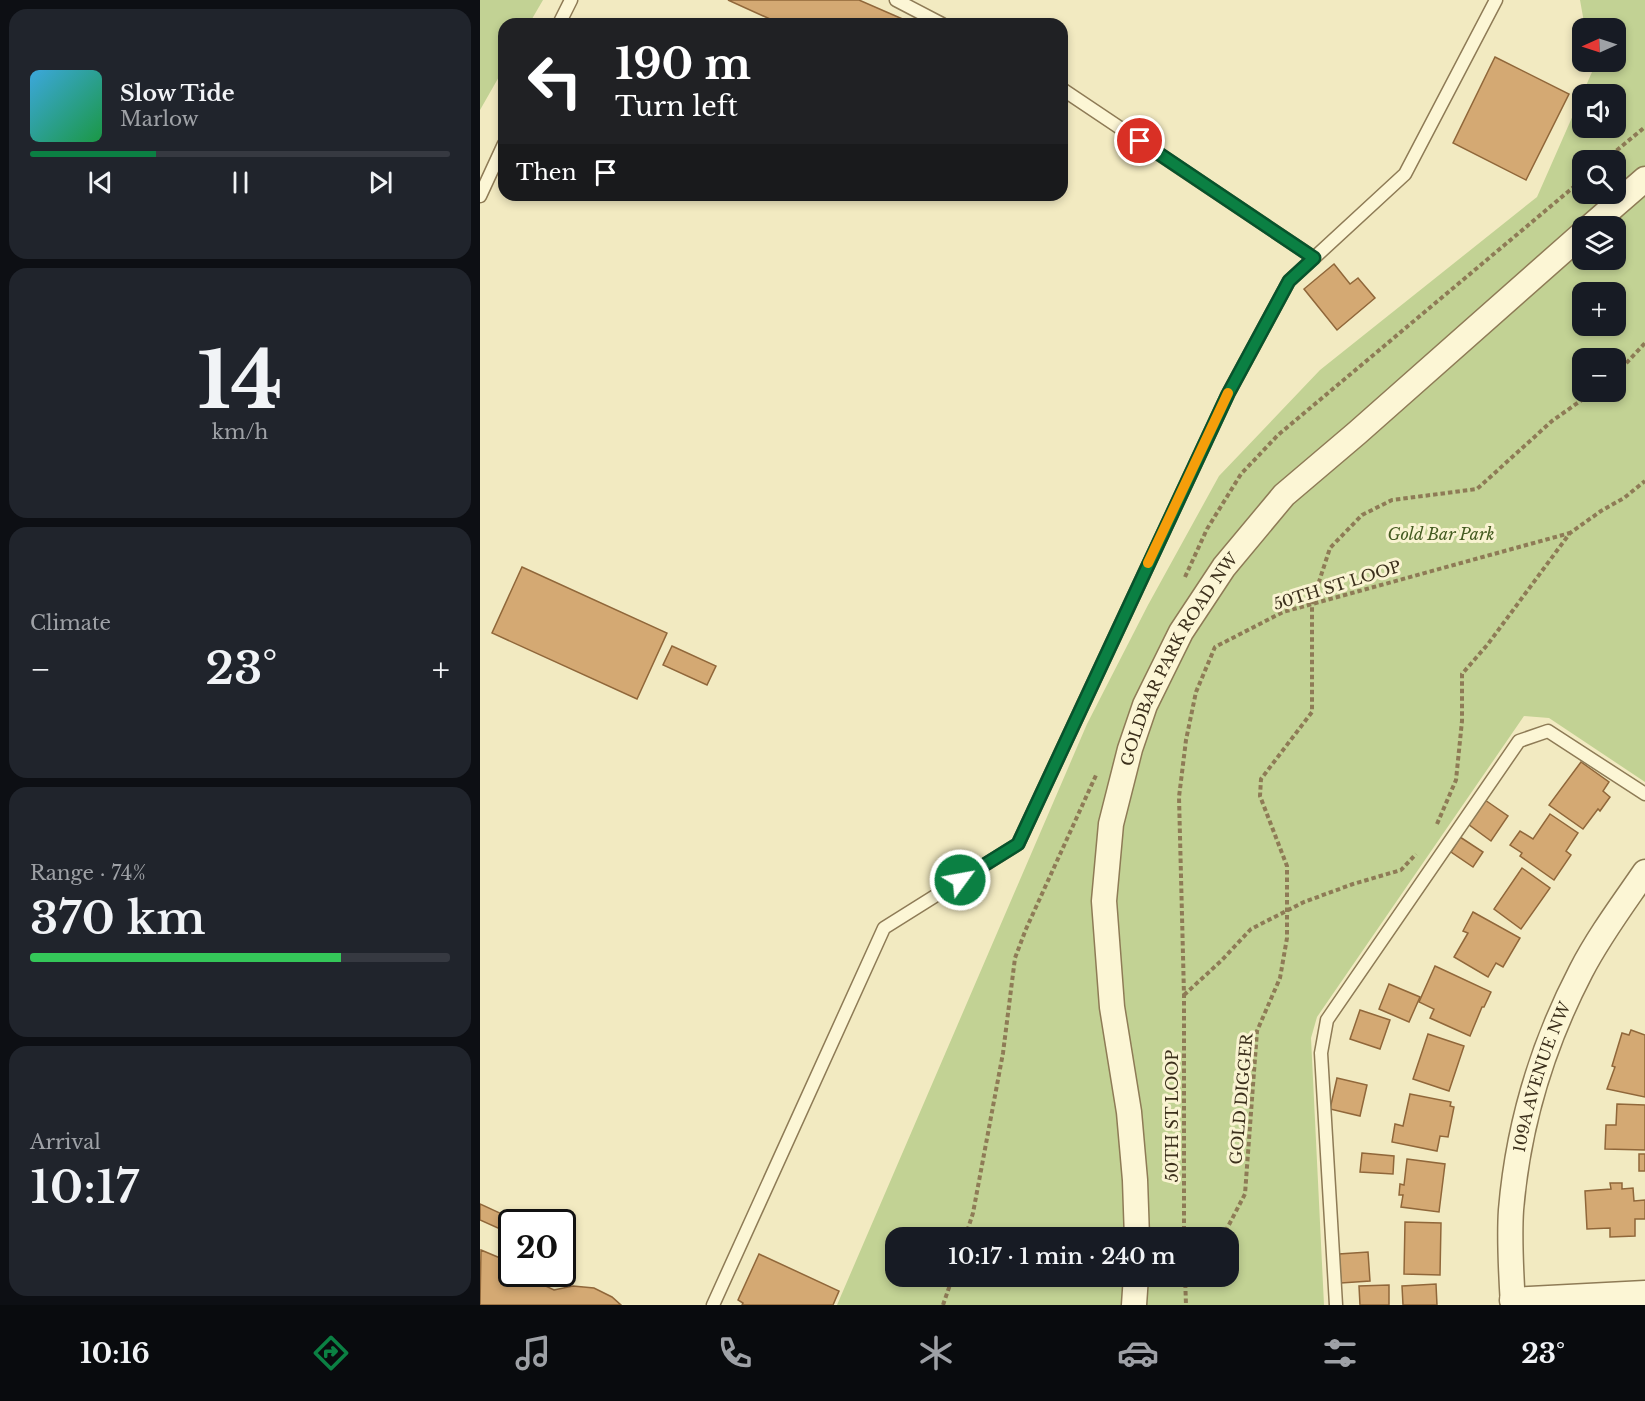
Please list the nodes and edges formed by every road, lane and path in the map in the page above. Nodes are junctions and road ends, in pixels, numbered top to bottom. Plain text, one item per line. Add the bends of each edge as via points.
1 (571, 0) edge
2 (896, 0) edge
3 (1496, 0) edge
4 (562, 18) edge
5 (930, 18) edge
6 (1068, 93) edge
7 (1645, 127) edge
8 (1617, 150) edge
9 (498, 157) edge
10 (1645, 179) edge
11 (480, 196) edge
12 (1602, 216) edge
13 (1572, 243) edge
14 (1314, 258) junction
15 (1645, 343) edge
16 (1626, 363) edge
17 (1579, 402) edge
18 (1645, 481) edge
19 (1570, 533) junction
20 (1312, 603) junction
21 (1645, 794) edge
22 (1435, 828) dead end
23 (1423, 846) dead end
24 (1645, 872) edge
25 (1184, 996) junction
26 (1137, 1227) edge
27 (1184, 1227) edge
28 (1228, 1227) edge
29 (949, 1287) edge
30 (1135, 1287) edge
31 (1185, 1287) edge
32 (1645, 1293) edge
33 (1512, 1302) edge
34 (713, 1305) edge
35 (943, 1305) edge
36 (1134, 1305) edge
37 (1186, 1305) edge
38 (1336, 1305) edge

1 - 4 lane
2 - 5 lane
3 - 14 lane via 1405,174
6 - 14 lane
7 - 8 path
9 - 11 lane
10 - 12 street
13 - 26 street, GOLDBAR PARK ROAD NW via 1284,495 1224,567 1181,632 1146,705 1111,824 1104,901 1112,1007 1129,1113
14 - 34 lane via 1289,281 1228,394 1018,844 884,928
15 - 16 path
17 - 20 path, GOLD DIGGER via 1477,489 1392,500 1362,515 1330,548
18 - 19 path, 50TH ST LOOP
19 - 20 path, 50TH ST LOOP
19 - 22 path, 50TH ST LOOP via 1462,674 1456,780
20 - 25 path, 50TH ST LOOP via 1283,612 1215,647 1196,692 1179,797
20 - 28 path, GOLD DIGGER via 1312,712 1261,779 1260,796 1287,866 1287,938 1280,978 1257,1031 1245,1194
21 - 38 lane via 1548,731 1519,741 1327,1020 1321,1053
23 - 25 path via 1401,870 1314,898 1251,929
24 - 33 street, 109A AVENUE NW via 1581,970 1539,1069 1525,1118 1512,1200
25 - 27 path, 50TH ST LOOP
29 - 35 path
30 - 36 street
31 - 37 path
32 - 33 street

